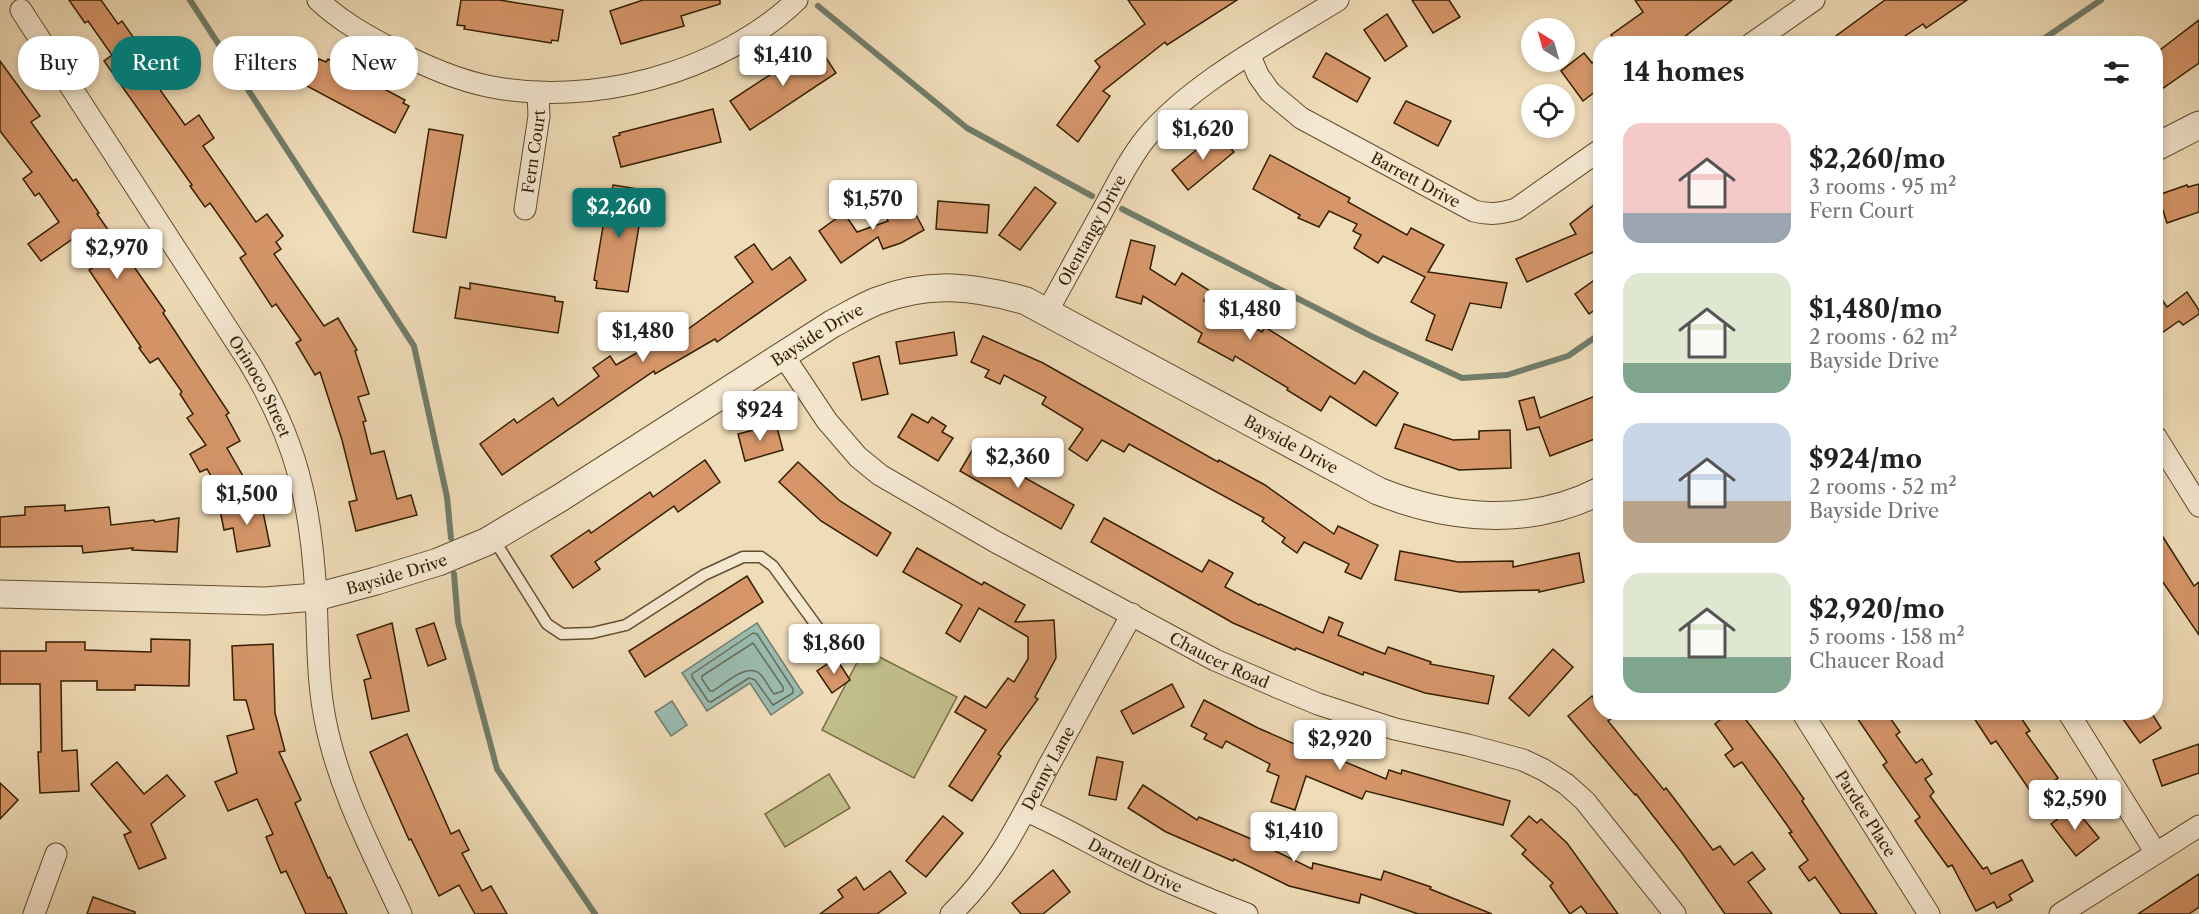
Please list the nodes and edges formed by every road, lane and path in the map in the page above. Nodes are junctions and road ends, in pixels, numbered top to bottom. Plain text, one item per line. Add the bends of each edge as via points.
1 (318, 0) edge
2 (797, 0) edge
3 (1338, 0) edge
4 (1814, 0) edge
5 (21, 10) dead end
6 (1762, 36) edge
7 (1250, 56) junction
8 (538, 93) junction
9 (2199, 125) edge
10 (2163, 143) edge
11 (1593, 155) edge
12 (525, 209) dead end
13 (1047, 312) junction
14 (783, 355) junction
15 (2163, 448) edge
16 (1593, 493) edge
17 (2199, 506) edge
18 (493, 538) junction
19 (0, 594) edge
20 (316, 597) junction
21 (1131, 614) junction
22 (821, 632) dead end
23 (1807, 720) edge
24 (2073, 720) edge
25 (1026, 811) junction
26 (2199, 826) edge
27 (2156, 853) junction
28 (56, 854) dead end
29 (34, 914) edge
30 (401, 914) edge
31 (951, 914) edge
32 (1247, 914) edge
33 (1675, 914) edge
34 (1929, 914) edge
35 (2061, 914) edge

1 - 8 street via 367,36 447,75 487,86
2 - 8 street via 766,25 698,64 619,85
3 - 7 street, Olentangy Drive
4 - 6 street
5 - 20 street, Orinoco Street via 267,392 294,454 306,498
7 - 11 street, Barrett Drive via 1270,92 1300,118 1474,211 1501,214 1516,209
7 - 13 street, Olentangy Drive via 1189,97 1146,139
8 - 12 street, Fern Court via 539,116
9 - 10 street
13 - 14 street, Bayside Drive via 996,292 930,287 876,301
13 - 16 street, Bayside Drive via 1407,503 1438,511 1494,516 1559,506
14 - 18 street, Bayside Drive
14 - 21 street, Chaucer Road via 839,437 880,475
15 - 17 street
18 - 20 street, Bayside Drive via 438,562
18 - 22 lane via 547,624 562,634 592,633 626,624 704,575 743,557 761,557 773,566
19 - 20 street, Bayside Drive via 265,601
20 - 30 street, Orinoco Street via 318,677 335,760 354,812
21 - 25 street, Denny Lane
21 - 33 street, Chaucer Road via 1215,660 1318,704 1395,729 1523,760 1544,770 1585,801
23 - 34 street, Pardee Place
24 - 27 street
25 - 31 street, Denny Lane via 990,871
25 - 32 street, Darnell Drive via 1133,866
26 - 27 street
27 - 35 street
28 - 29 street

